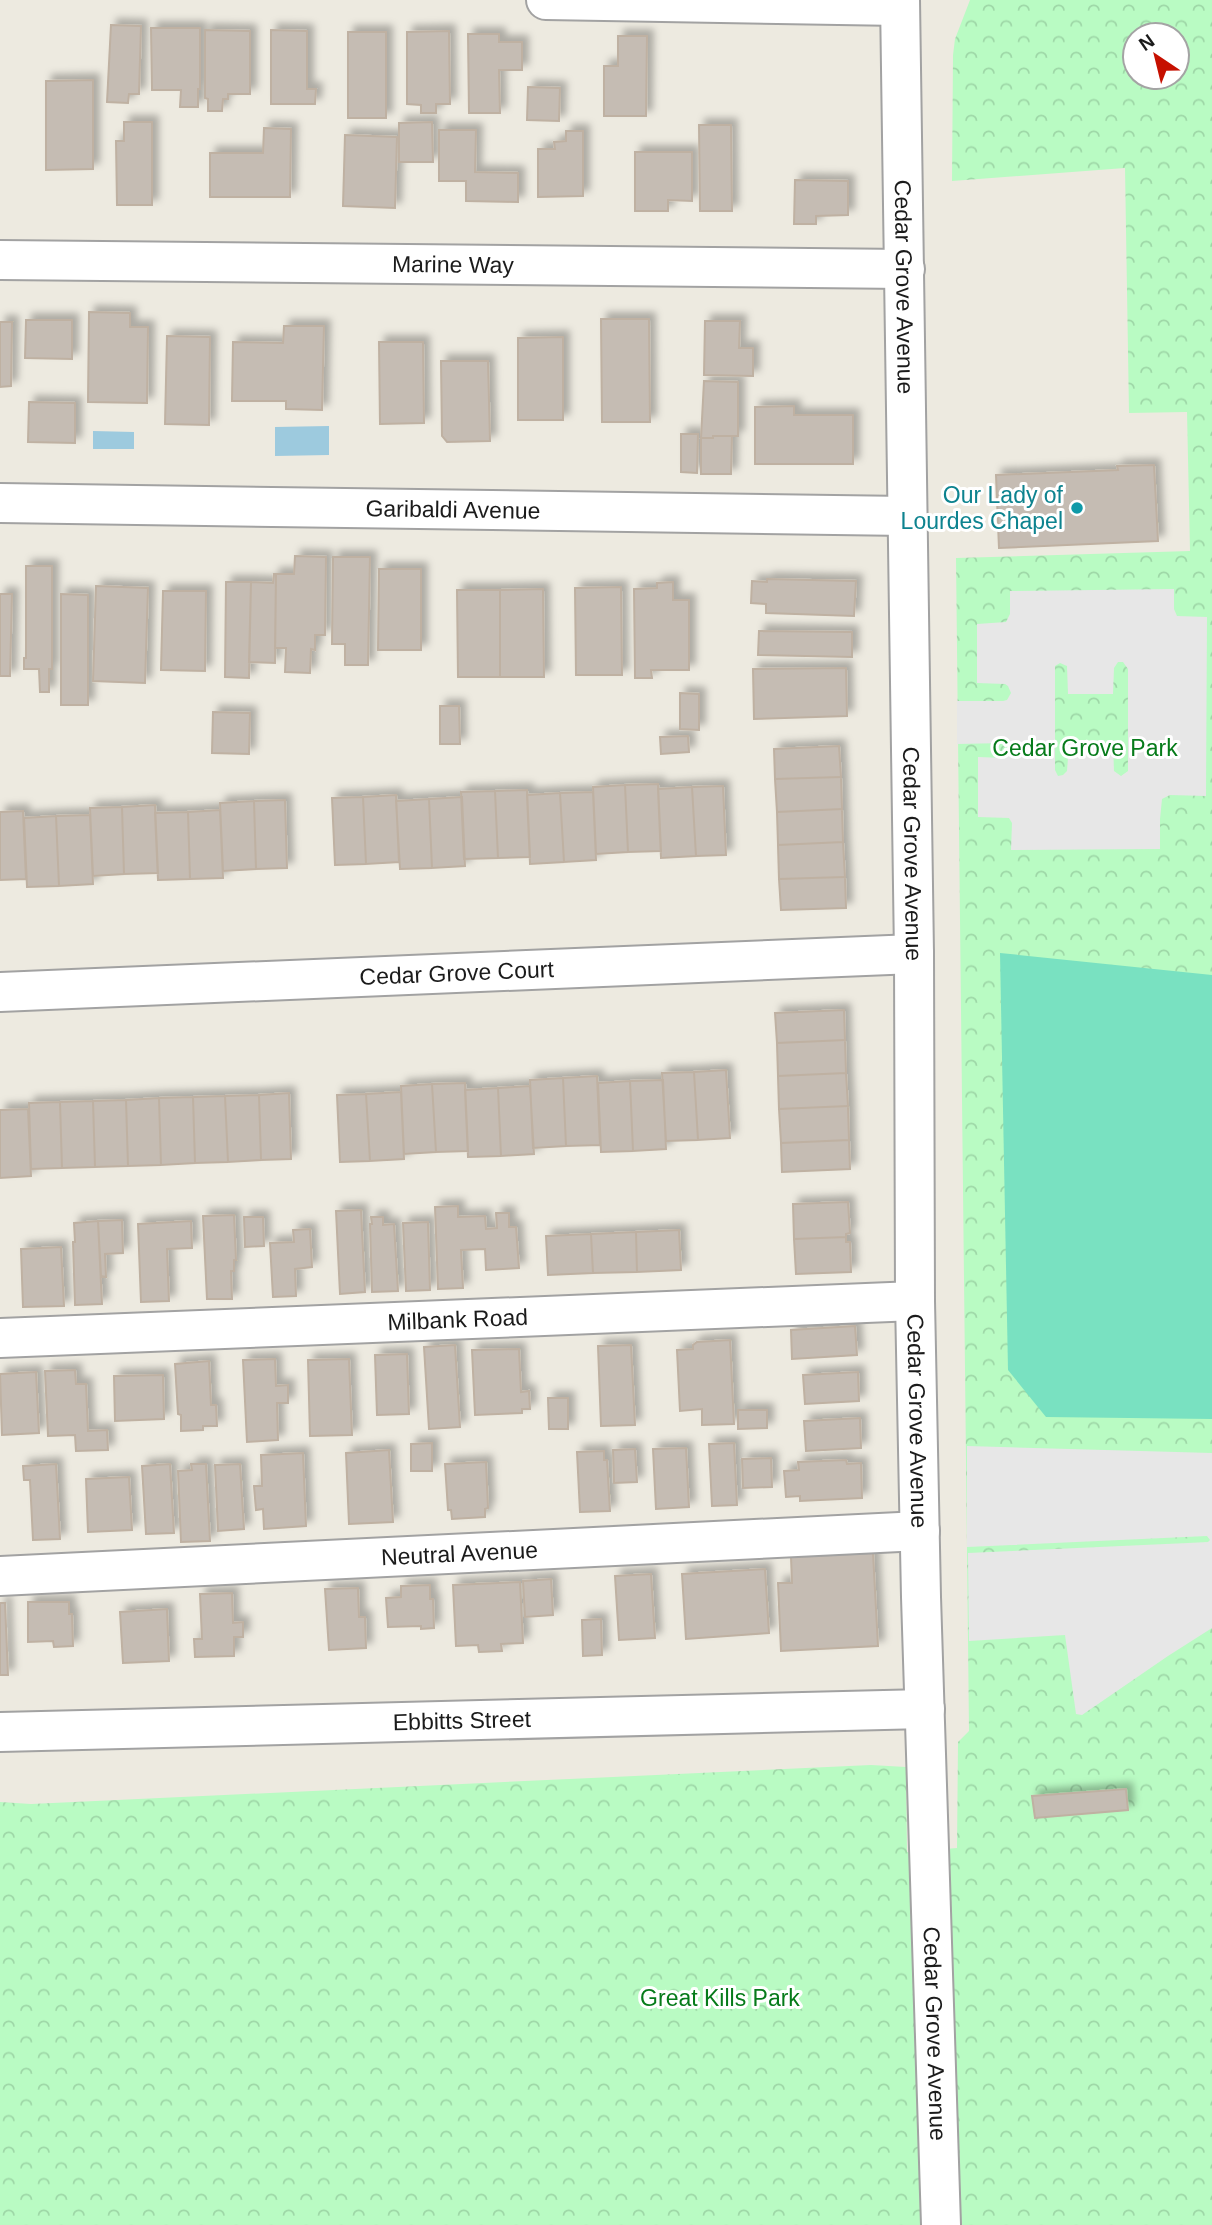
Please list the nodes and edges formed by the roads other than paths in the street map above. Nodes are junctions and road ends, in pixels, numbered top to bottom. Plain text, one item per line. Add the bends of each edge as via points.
1 (546, 0) edge
2 (900, 3) edge
3 (0, 260) edge
4 (905, 269) junction
5 (0, 503) edge
6 (907, 516) junction
7 (914, 954) junction
8 (0, 992) edge
9 (915, 1301) junction
10 (0, 1338) edge
11 (920, 1531) junction
12 (0, 1576) edge
13 (925, 1709) junction
14 (0, 1732) edge
15 (941, 2225) edge

1 - 2 street
2 - 4 street, Cedar Grove Avenue
3 - 4 street, Marine Way
4 - 6 street, Cedar Grove Avenue
5 - 6 street, Garibaldi Avenue
6 - 7 street, Cedar Grove Avenue
7 - 8 street, Cedar Grove Court
7 - 9 street, Cedar Grove Avenue
9 - 10 street, Milbank Road
9 - 11 street, Cedar Grove Avenue
11 - 12 street, Neutral Avenue
11 - 13 street, Cedar Grove Avenue
13 - 14 street, Ebbitts Street
13 - 15 street, Cedar Grove Avenue

